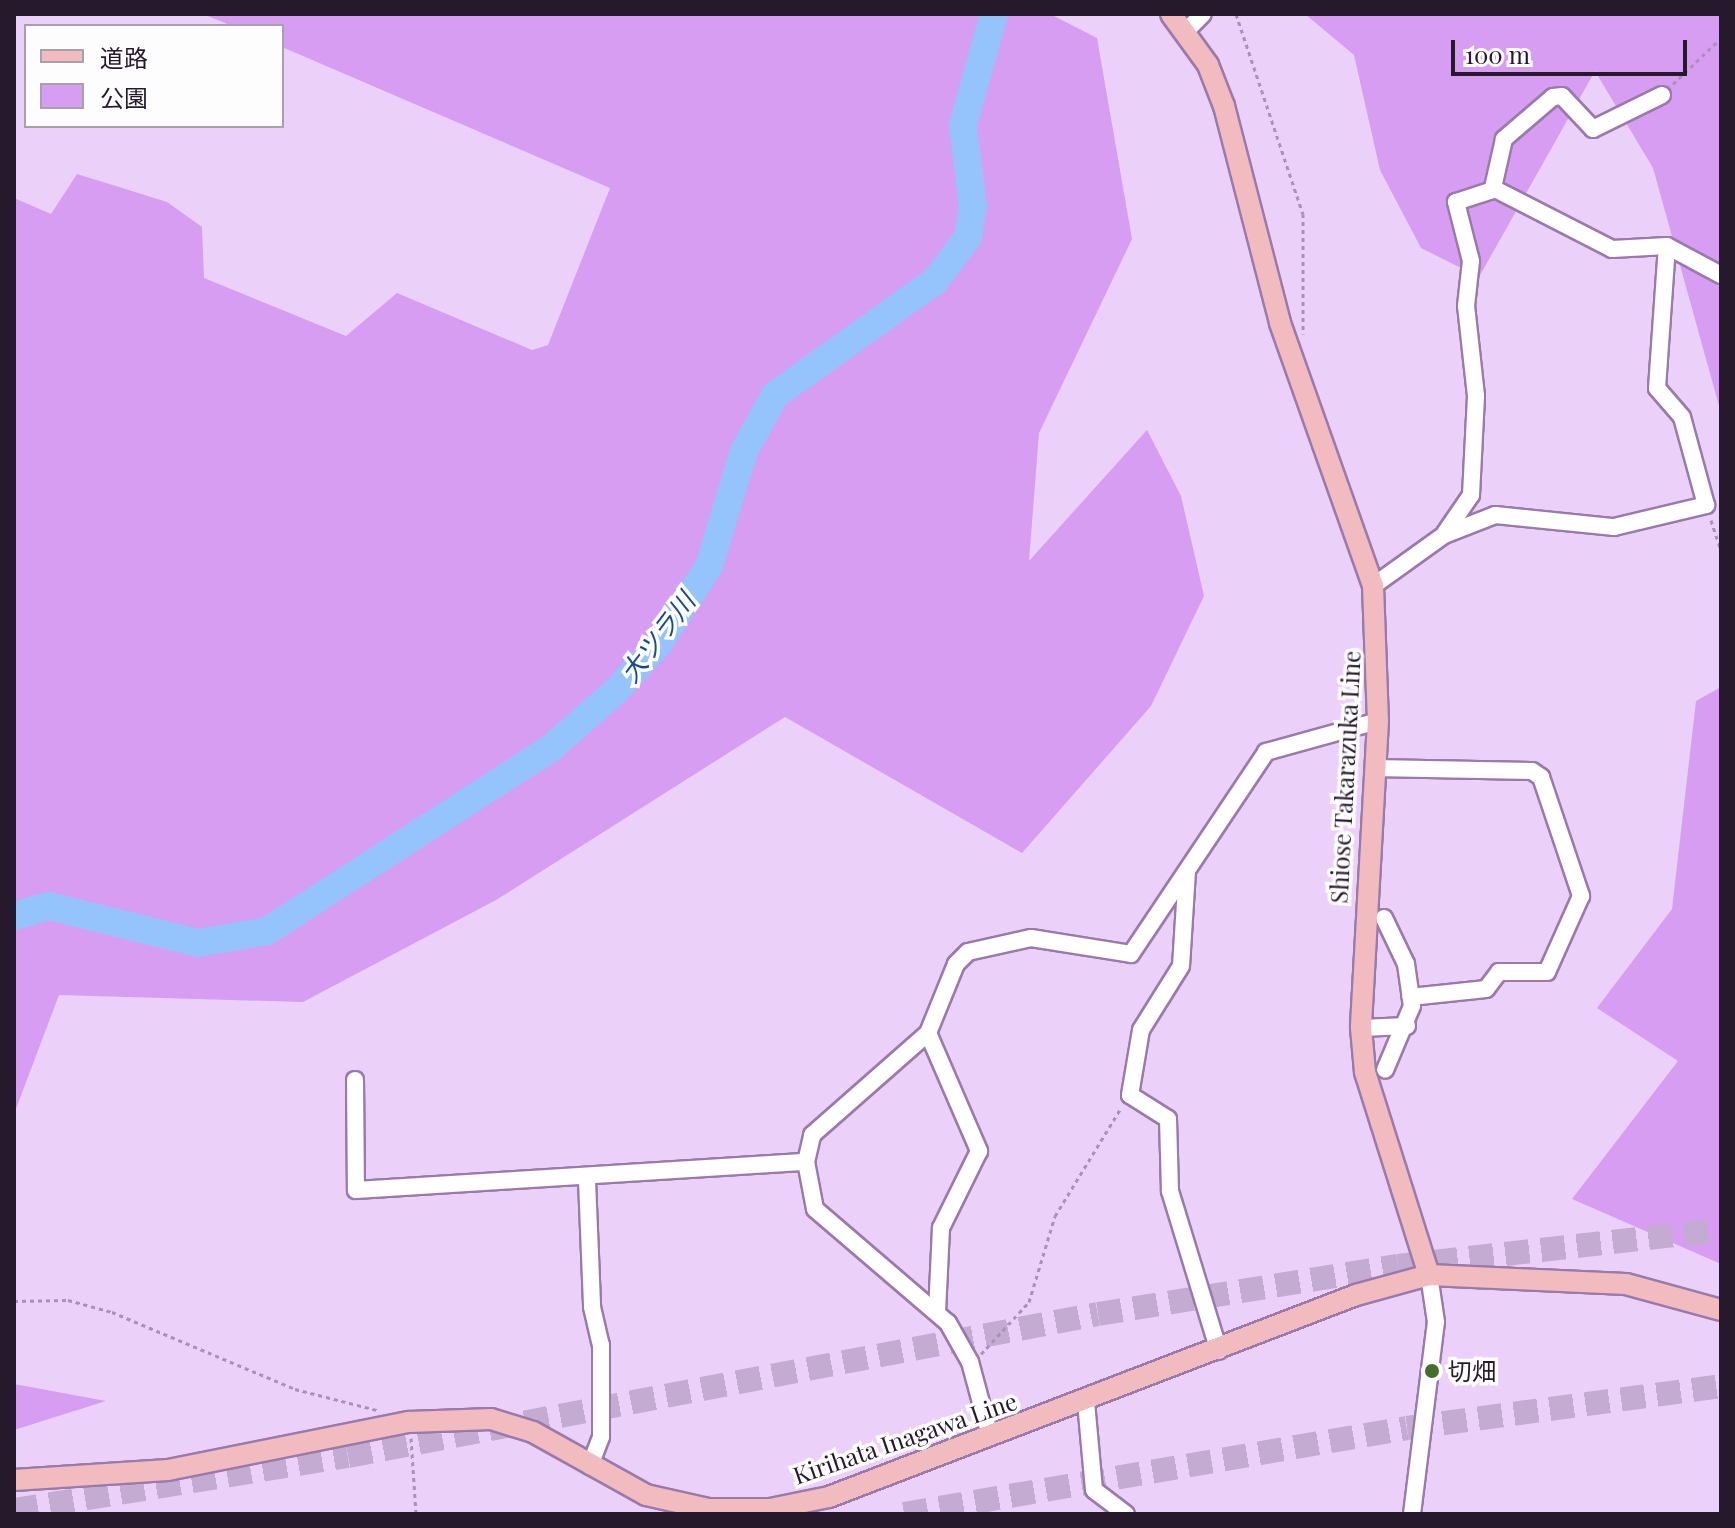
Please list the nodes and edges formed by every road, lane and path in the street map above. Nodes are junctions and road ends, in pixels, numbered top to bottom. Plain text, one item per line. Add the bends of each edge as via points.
1 (1171, 14) edge
2 (1203, 14) edge
3 (1236, 14) edge
4 (1185, 32) junction
5 (1721, 38) edge
6 (1662, 95) joint
7 (1494, 190) junction
8 (1667, 246) junction
9 (1721, 275) edge
10 (1290, 353) junction
11 (1706, 505) junction
12 (1444, 535) junction
13 (1721, 551) edge
14 (1373, 586) junction
15 (1378, 721) junction
16 (1374, 768) junction
17 (1187, 871) junction
18 (1384, 918) dead end
19 (1410, 997) junction
20 (1407, 1026) junction
21 (1361, 1028) junction
22 (928, 1033) junction
23 (1385, 1070) dead end
24 (355, 1080) dead end
25 (1130, 1095) junction
26 (806, 1162) junction
27 (587, 1180) junction
28 (1429, 1275) junction
29 (14, 1301) edge
30 (1721, 1310) edge
31 (937, 1313) junction
32 (1219, 1351) junction
33 (970, 1362) junction
34 (1086, 1402) junction
35 (402, 1424) junction
36 (990, 1436) junction
37 (590, 1466) junction
38 (14, 1480) edge
39 (770, 1512) edge
40 (416, 1514) edge
41 (1126, 1514) edge
42 (1412, 1514) edge

1 - 4 main road, Shiose Takarazuka Line
2 - 4 street
3 - 10 path via 1303,214 1305,330
4 - 10 main road, Shiose Takarazuka Line via 1224,106
5 - 6 path
6 - 7 street via 1593,129 1562,96 1553,97 1504,139
7 - 8 street via 1612,249
7 - 12 street via 1456,202 1471,261 1466,306 1476,396 1471,495
8 - 9 street
8 - 11 street via 1657,388 1682,417
10 - 14 main road, Shiose Takarazuka Line
11 - 12 street via 1614,527 1495,515
11 - 13 path
12 - 14 street
14 - 15 main road, Shiose Takarazuka Line
15 - 16 main road, Shiose Takarazuka Line
15 - 17 street via 1266,752
16 - 19 street via 1532,771 1541,777 1581,896 1547,972 1499,972 1486,989
16 - 21 main road, Shiose Takarazuka Line
17 - 22 street via 1131,954 1031,938 968,952 956,964
17 - 25 street via 1181,966 1141,1030
18 - 19 street via 1406,964
19 - 20 street
20 - 21 street
20 - 23 street
21 - 28 main road, Shiose Takarazuka Line via 1368,1084
22 - 26 street via 822,1121
22 - 31 street via 979,1151 941,1228
24 - 27 street via 356,1190
25 - 32 street via 1168,1119 1166,1175
25 - 33 path via 1055,1216 1029,1302
26 - 27 street
26 - 31 street via 815,1209 829,1226
27 - 37 street via 601,1361 601,1437
28 - 30 main road via 1626,1284
28 - 32 main road, Kirihata Inagawa Line via 1356,1295
28 - 42 street via 1436,1322
29 - 35 path via 68,1300 112,1312 295,1389 371,1405
31 - 33 street
32 - 34 main road, Kirihata Inagawa Line
33 - 36 street
34 - 36 main road, Kirihata Inagawa Line
34 - 41 street via 1094,1490
35 - 37 main road, Kirihata Inagawa Line via 491,1419 533,1432
35 - 38 main road, Kirihata Inagawa Line via 168,1470
35 - 40 path
36 - 39 main road, Kirihata Inagawa Line via 829,1497
37 - 39 main road, Kirihata Inagawa Line via 646,1495 708,1509

